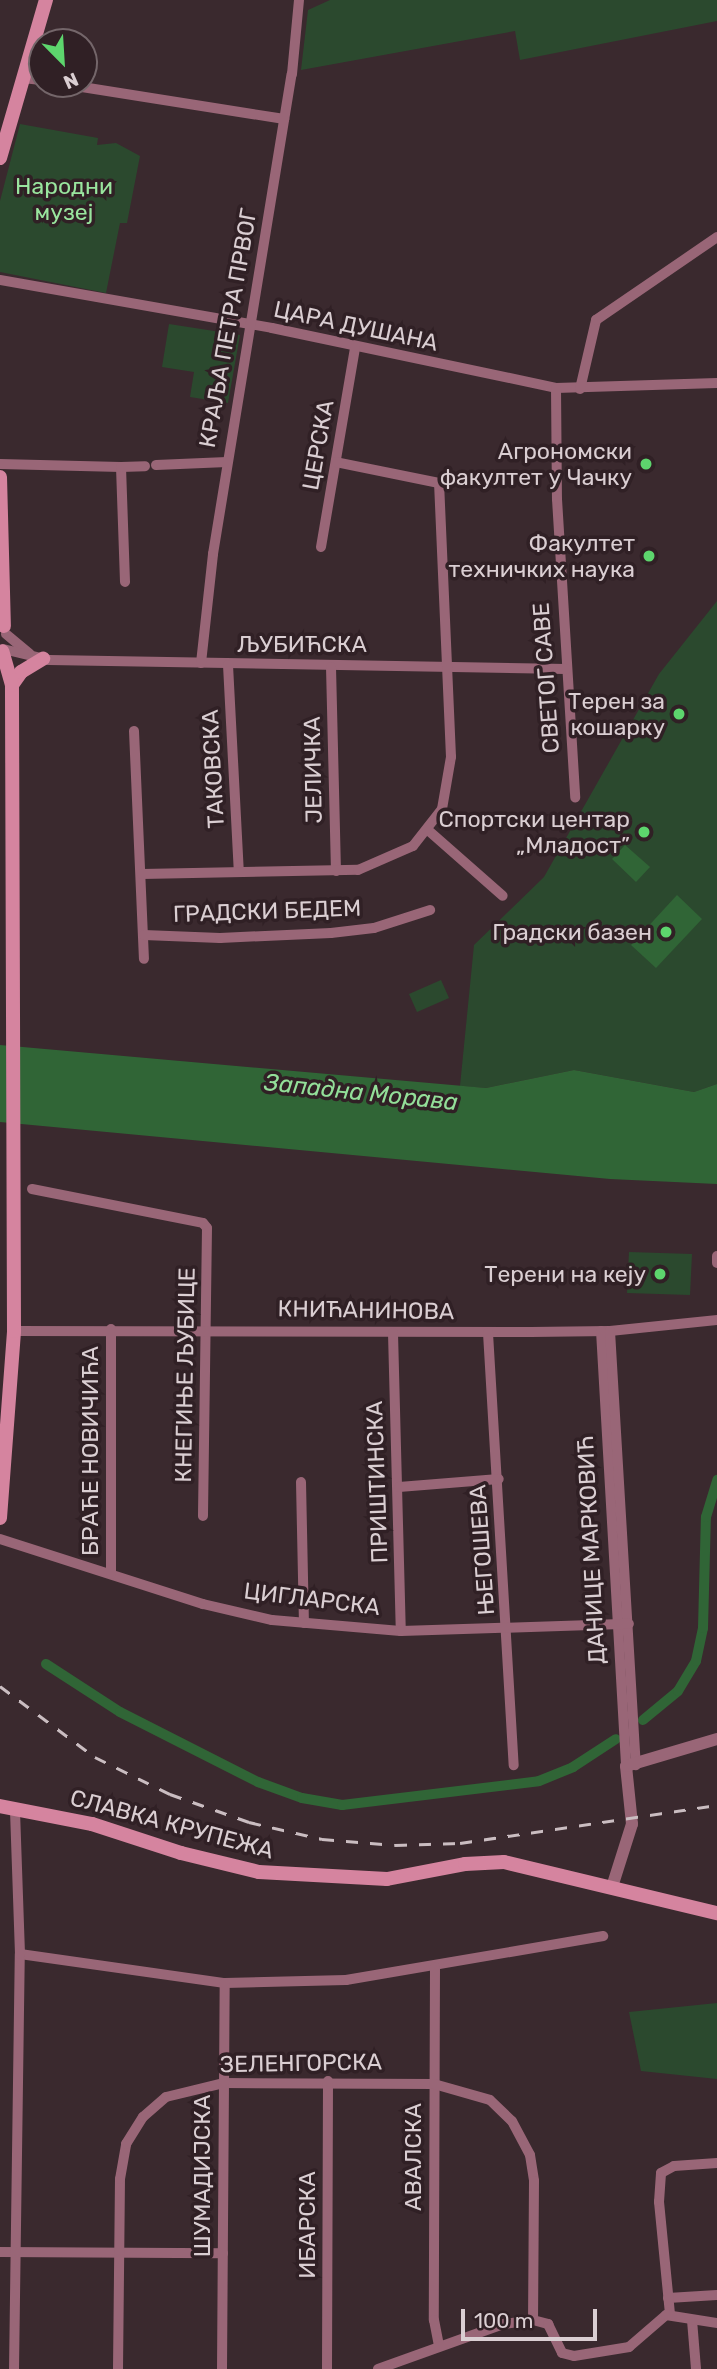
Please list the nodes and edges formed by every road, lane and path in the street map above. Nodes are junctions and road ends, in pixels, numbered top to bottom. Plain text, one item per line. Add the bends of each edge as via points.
1 (46, 0) edge
2 (299, 0) edge
3 (22, 78) junction
4 (28, 79) edge
5 (98, 90) edge
6 (284, 119) junction
7 (0, 158) edge
8 (717, 237) edge
9 (0, 280) edge
10 (251, 325) junction
11 (355, 349) junction
12 (717, 383) edge
13 (556, 387) junction
14 (580, 389) junction
15 (227, 462) junction
16 (336, 462) junction
17 (0, 464) edge
18 (121, 467) junction
19 (0, 477) edge
20 (0, 496) edge
21 (321, 547) dead end
22 (125, 582) dead end
23 (3, 591) edge
24 (3, 639) edge
25 (41, 659) junction
26 (201, 663) junction
27 (448, 664) junction
28 (228, 665) junction
29 (331, 667) junction
30 (0, 668) edge
31 (566, 669) junction
32 (11, 690) junction
33 (134, 731) dead end
34 (575, 797) dead end
35 (429, 831) junction
36 (336, 871) junction
37 (239, 872) junction
38 (142, 874) junction
39 (503, 896) dead end
40 (430, 910) dead end
41 (144, 935) junction
42 (144, 959) dead end
43 (32, 1189) dead end
44 (717, 1256) edge
45 (717, 1263) edge
46 (717, 1320) edge
47 (111, 1329) junction
48 (205, 1329) junction
49 (7, 1330) edge
50 (605, 1331) junction
51 (393, 1332) junction
52 (488, 1333) junction
53 (499, 1479) junction
54 (301, 1482) dead end
55 (399, 1487) junction
56 (203, 1516) dead end
57 (0, 1518) edge
58 (0, 1539) edge
59 (111, 1574) junction
60 (304, 1623) junction
61 (629, 1624) junction
62 (616, 1625) junction
63 (509, 1630) junction
64 (401, 1631) junction
65 (717, 1739) edge
66 (514, 1765) dead end
67 (631, 1766) junction
68 (0, 1805) edge
69 (15, 1809) junction
70 (612, 1887) junction
71 (717, 1913) edge
72 (603, 1936) dead end
73 (20, 1954) junction
74 (435, 1967) junction
75 (225, 1983) junction
76 (328, 2081) junction
77 (224, 2083) junction
78 (434, 2084) junction
79 (717, 2163) edge
80 (0, 2252) edge
81 (16, 2252) junction
82 (120, 2253) junction
83 (223, 2253) junction
84 (717, 2295) edge
85 (668, 2298) junction
86 (670, 2314) junction
87 (533, 2320) junction
88 (692, 2320) junction
89 (717, 2323) edge
90 (439, 2346) junction
91 (0, 2361) edge
92 (14, 2365) edge
93 (118, 2369) edge
94 (222, 2369) edge
95 (327, 2369) edge
96 (379, 2369) edge
97 (696, 2369) edge

1 - 3 main road
2 - 6 street, КРАЉА ПЕТРА ПРВОГ
3 - 4 street
3 - 7 main road
5 - 6 street
6 - 10 street, КРАЉА ПЕТРА ПРВОГ
8 - 14 street via 596,320
9 - 10 street, ЦАРА ДУШАНА
10 - 11 street, ЦАРА ДУШАНА
10 - 15 street, КРАЉА ПЕТРА ПРВОГ
11 - 13 street, ЦАРА ДУШАНА
11 - 16 street, ЦЕРСКА
12 - 14 street, ЦАРА ДУШАНА
13 - 14 street, ЦАРА ДУШАНА
13 - 31 street, СВЕТОГ САВЕ
15 - 18 street
15 - 26 street, КРАЉА ПЕТРА ПРВОГ
16 - 21 street, ЦЕРСКА
16 - 27 street via 439,483
17 - 18 street
18 - 22 street
19 - 20 main road
20 - 23 main road
23 - 24 main road
24 - 25 street, ЉУБИЋСКА
24 - 32 main road
25 - 26 street, ЉУБИЋСКА
25 - 32 main road via 21,672
26 - 28 street, ЉУБИЋСКА
27 - 29 street, ЉУБИЋСКА
27 - 31 street, ЉУБИЋСКА
27 - 35 street via 450,774 442,809
28 - 29 street, ЉУБИЋСКА
28 - 37 street, ТАКОВСКА
29 - 36 street, ЈЕЛИЧКА
30 - 32 main road
31 - 34 street, СВЕТОГ САВЕ
32 - 49 main road via 13,1183
33 - 38 street
35 - 36 street via 397,856 358,870
35 - 39 street
36 - 37 street
37 - 38 street
38 - 41 street
40 - 41 street, ГРАДСКИ БЕДЕМ via 374,928 331,933 220,938
41 - 42 street
43 - 48 street, КНЕГИЊЕ ЉУБИЦЕ via 203,1223 209,1234
44 - 45 street
46 - 50 street, КНИЋАНИНОВА
47 - 48 street, КНИЋАНИНОВА
47 - 49 street, КНИЋАНИНОВА
47 - 59 street, БРАЋЕ НОВИЧИЋА
48 - 51 street, КНИЋАНИНОВА
48 - 56 street, КНЕГИЊЕ ЉУБИЦЕ
49 - 57 main road
50 - 52 street, КНИЋАНИНОВА
50 - 61 street, ДАНИЦЕ МАРКОВИЋ
50 - 62 street, ДАНИЦЕ МАРКОВИЋ
51 - 52 street, КНИЋАНИНОВА
51 - 55 street, ПРИШТИНСКА
52 - 53 street, ЊЕГОШЕВА
53 - 55 street
53 - 63 street, ЊЕГОШЕВА
54 - 60 street
55 - 64 street, ПРИШТИНСКА
58 - 59 street, ЦИГЛАРСКА
59 - 60 street, ЦИГЛАРСКА via 204,1604
60 - 64 street, ЦИГЛАРСКА
61 - 62 street, ЦИГЛАРСКА
61 - 67 street, ДАНИЦЕ МАРКОВИЋ
62 - 63 street, ЦИГЛАРСКА
62 - 67 street, ДАНИЦЕ МАРКОВИЋ
63 - 64 street, ЦИГЛАРСКА
63 - 66 street, ЊЕГОШЕВА
65 - 67 street
67 - 70 street via 632,1824
68 - 69 main road, СЛАВКА КРУПЕЖА
69 - 70 main road, СЛАВКА КРУПЕЖА via 92,1824 205,1860 277,1875 394,1879 494,1862 530,1866
69 - 73 street
70 - 71 main road, СЛАВКА КРУПЕЖА
72 - 74 street
73 - 75 street
73 - 81 street
74 - 75 street via 346,1980
74 - 78 street, АВАЛСКА
75 - 77 street, ШУМАДИЈСКА
76 - 77 street, ЗЕЛЕНГОРСКА
76 - 78 street, ЗЕЛЕНГОРСКА
76 - 95 street, ИБАРСКА
77 - 82 street, ЗЕЛЕНГОРСКА via 166,2097 132,2132 120,2179
77 - 83 street, ШУМАДИЈСКА
78 - 87 street, ЗЕЛЕНГОРСКА via 490,2100 525,2142 534,2181
78 - 90 street, АВАЛСКА via 434,2320
79 - 85 street via 674,2166 661,2173 658,2185
80 - 81 street
81 - 82 street
81 - 92 street
82 - 83 street
82 - 93 street, ЗЕЛЕНГОРСКА
83 - 94 street, ШУМАДИЈСКА
84 - 85 street
85 - 86 street
86 - 87 street via 629,2347 574,2356 562,2353 548,2324
86 - 88 street
87 - 90 street
88 - 89 street
88 - 97 street
90 - 96 street
91 - 92 street

